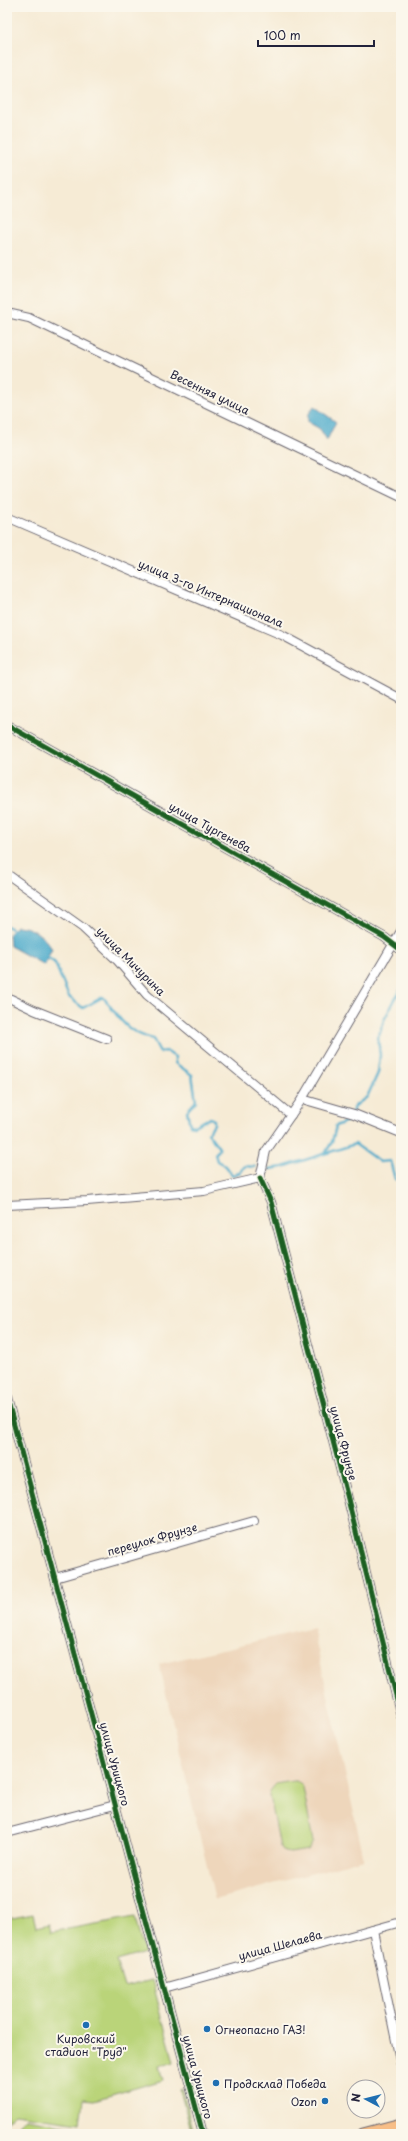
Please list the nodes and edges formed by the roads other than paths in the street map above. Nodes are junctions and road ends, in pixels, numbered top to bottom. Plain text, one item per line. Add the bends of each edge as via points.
1 (8, 315) edge
2 (401, 497) edge
3 (7, 517) edge
4 (401, 699) edge
5 (7, 725) edge
6 (7, 874) edge
7 (401, 932) edge
8 (393, 946) junction
9 (401, 950) edge
10 (7, 997) edge
11 (107, 1038) dead end
12 (302, 1099) junction
13 (291, 1114) junction
14 (401, 1133) edge
15 (260, 1178) junction
16 (7, 1205) edge
17 (7, 1399) edge
18 (254, 1521) dead end
19 (55, 1578) junction
20 (401, 1716) edge
21 (115, 1805) junction
22 (7, 1833) edge
23 (401, 1922) edge
24 (373, 1930) junction
25 (164, 1988) junction
26 (401, 2065) edge
27 (401, 2124) edge
28 (203, 2134) edge
29 (363, 2134) edge

1 - 2 street, Весенняя улица via 29,318
3 - 4 street, улица 3-го Интернационала via 282,635
5 - 8 street, улица Тургенева via 377,933
6 - 13 street, улица Мичурина via 83,928 117,960 147,995
7 - 8 street
8 - 9 street, улица Тургенева
8 - 12 street
10 - 11 street
12 - 13 street
12 - 14 street via 354,1114
13 - 15 street via 266,1151
15 - 16 street via 204,1191 87,1202
15 - 20 street, улица Фрунзе via 271,1202
17 - 19 street, улица Урицкого
18 - 19 street, переулок Фрунзе
19 - 21 street, улица Урицкого
21 - 22 street
21 - 25 street, улица Урицкого
23 - 24 street, улица Шелаева
24 - 25 street, улица Шелаева
24 - 26 street
25 - 28 street, улица Урицкого
27 - 29 main road

